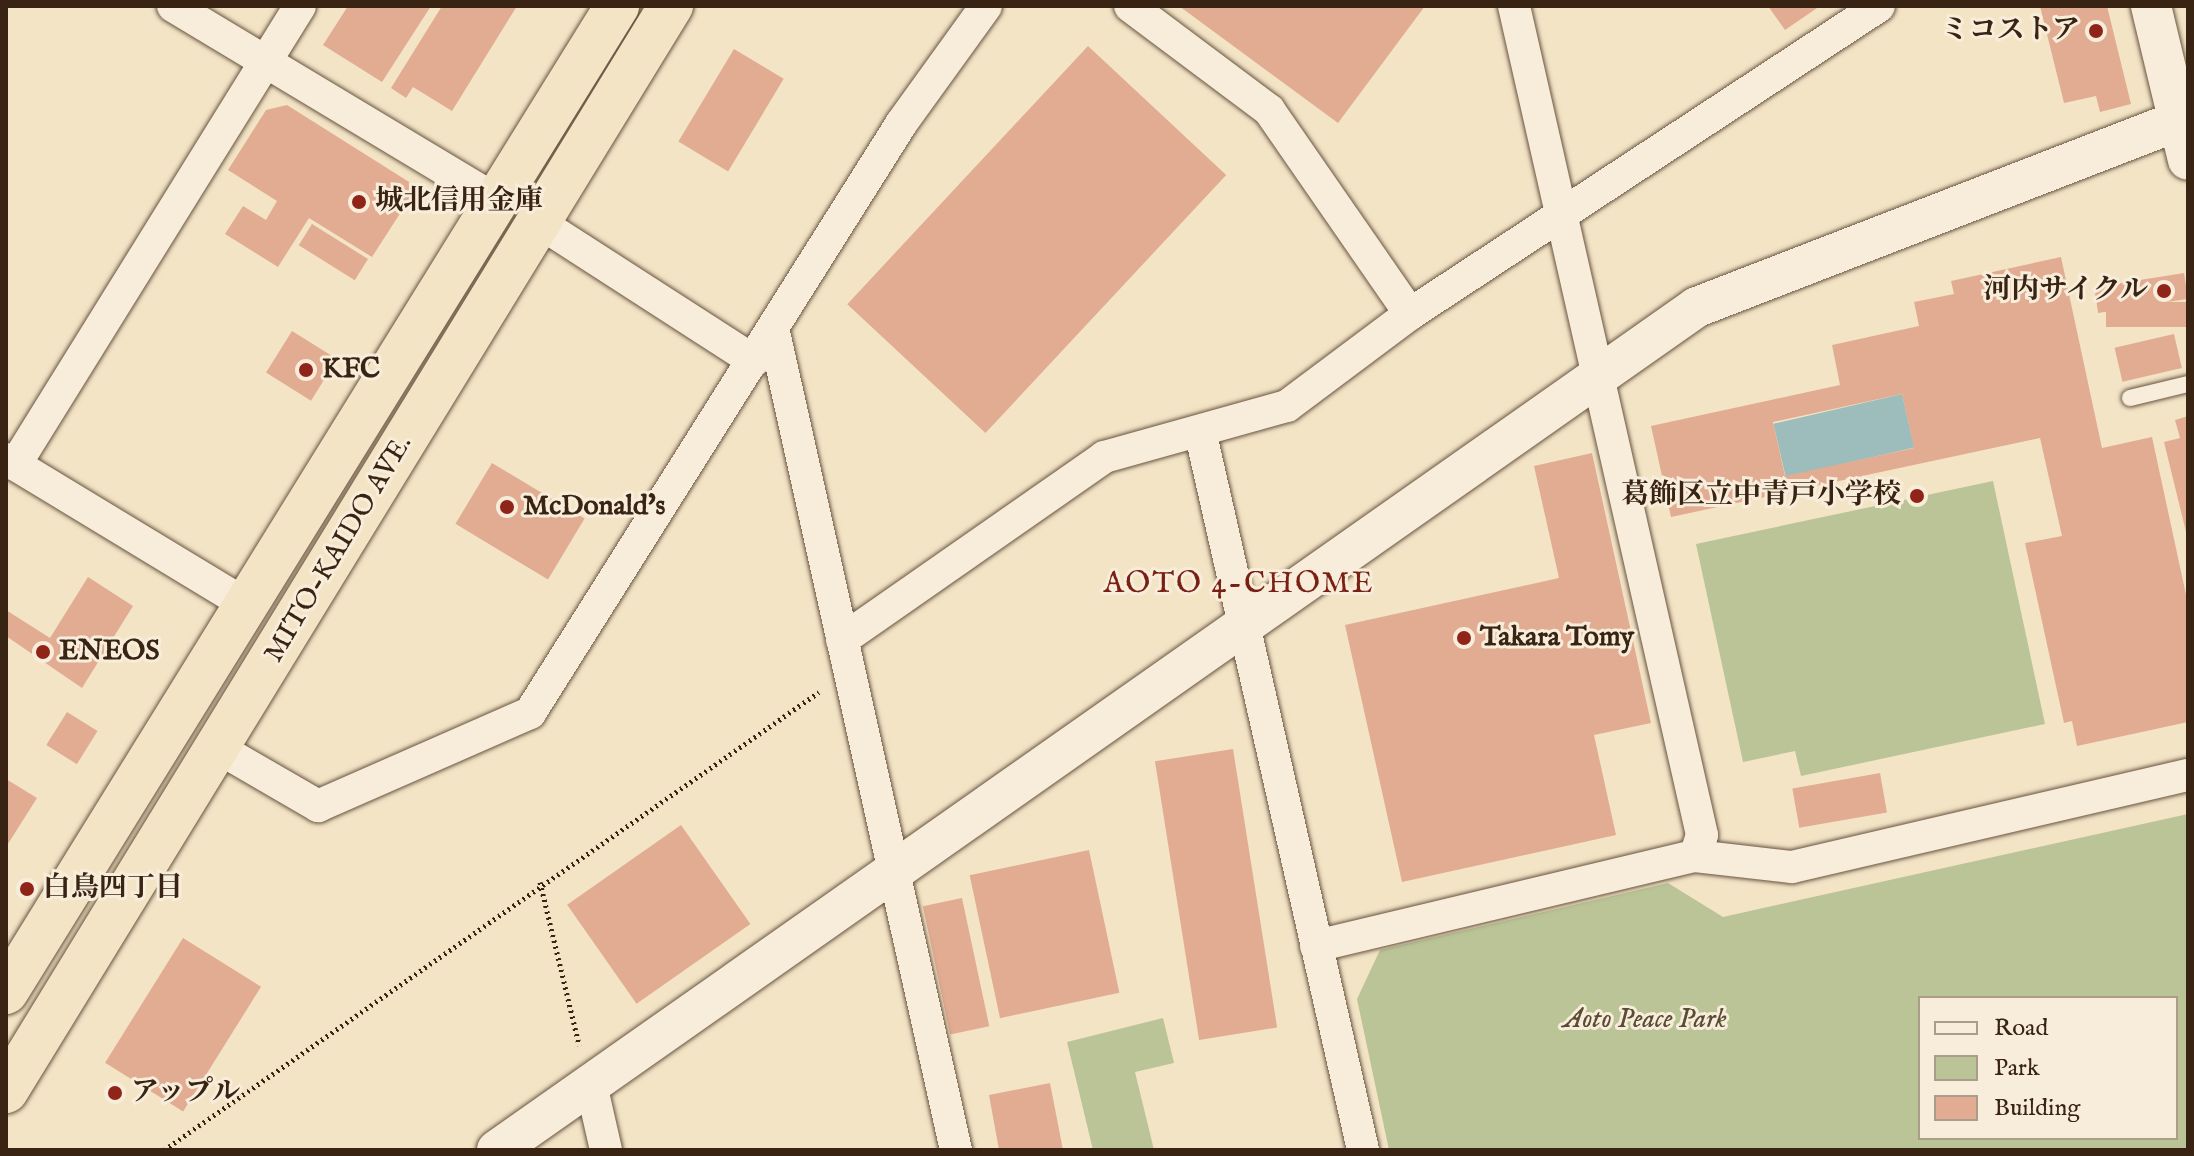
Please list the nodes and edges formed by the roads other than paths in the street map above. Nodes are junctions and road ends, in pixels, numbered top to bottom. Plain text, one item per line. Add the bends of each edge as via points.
1 (173, 6) edge
2 (300, 6) edge
3 (617, 6) edge
4 (671, 6) edge
5 (986, 6) edge
6 (1130, 6) edge
7 (1514, 6) edge
8 (1879, 6) edge
9 (2151, 6) edge
10 (263, 61) junction
11 (2183, 119) edge
12 (2188, 160) edge
13 (492, 198) junction
14 (1558, 217) junction
15 (537, 221) junction
16 (1410, 314) junction
17 (774, 332) junction
18 (754, 361) junction
19 (1596, 374) junction
20 (2188, 384) edge
21 (2130, 398) dead end
22 (1201, 435) junction
23 (11, 462) edge
24 (242, 602) junction
25 (1244, 626) junction
26 (842, 640) junction
27 (218, 748) junction
28 (2188, 775) edge
29 (1695, 856) junction
30 (893, 873) junction
31 (1316, 946) junction
32 (6, 992) edge
33 (591, 1084) junction
34 (6, 1091) edge
35 (497, 1150) edge
36 (606, 1150) edge
37 (956, 1150) edge
38 (1363, 1150) edge

1 - 10 street
2 - 10 street
3 - 13 highway, MITO-KAIDO AVE.
4 - 15 highway, MITO-KAIDO AVE.
5 - 17 street via 901,124
6 - 16 street via 1269,110
7 - 14 street
8 - 14 street
9 - 11 street
10 - 13 street
10 - 23 street
11 - 12 street
11 - 19 street via 1697,307
13 - 24 highway, MITO-KAIDO AVE.
14 - 16 street
14 - 19 street
15 - 18 street
15 - 27 highway, MITO-KAIDO AVE.
16 - 22 street via 1287,406
17 - 18 street
17 - 26 street
18 - 27 street via 530,713 318,806
19 - 25 street
19 - 29 street via 1702,835
20 - 21 lane
22 - 25 street
22 - 26 street via 1104,457
23 - 24 street
24 - 32 highway, MITO-KAIDO AVE.
25 - 30 street
25 - 31 street
26 - 30 street
27 - 34 highway, MITO-KAIDO AVE.
28 - 29 street via 1792,867
29 - 31 street
30 - 33 street
30 - 37 street
31 - 38 street
33 - 35 street
33 - 36 street

